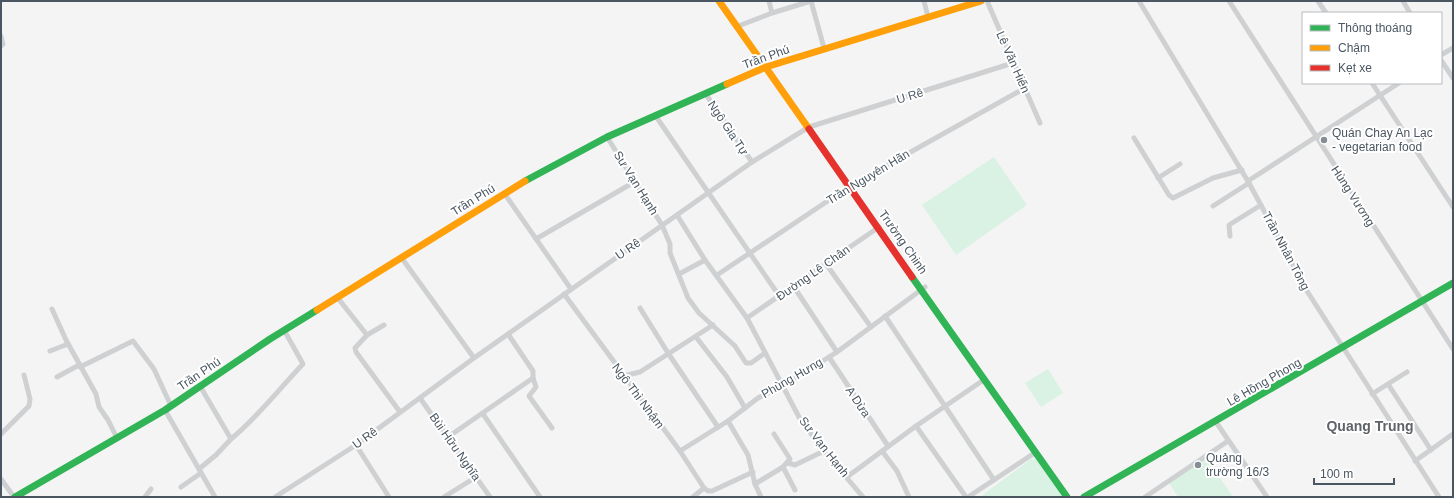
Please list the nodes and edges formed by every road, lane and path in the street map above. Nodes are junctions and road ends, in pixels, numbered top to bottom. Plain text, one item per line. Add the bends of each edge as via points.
1 (719, 1) edge
2 (724, 1) edge
3 (769, 1) edge
4 (811, 1) edge
5 (924, 1) edge
6 (981, 1) edge
7 (987, 1) edge
8 (1139, 1) edge
9 (1229, 1) edge
10 (1318, 1) edge
11 (1402, 1) edge
12 (1325, 12) edge
13 (1409, 12) edge
14 (772, 13) junction
15 (928, 17) junction
16 (741, 25) junction
17 (1, 36) edge
18 (1, 46) edge
19 (824, 48) junction
20 (1453, 48) edge
21 (1442, 54) edge
22 (1442, 62) edge
23 (1013, 63) junction
24 (768, 66) junction
25 (1453, 78) edge
26 (1373, 84) edge
27 (1398, 84) edge
28 (1025, 88) junction
29 (705, 93) junction
30 (1380, 96) junction
31 (655, 115) junction
32 (1040, 123) dead end
33 (810, 127) junction
34 (1315, 136) junction
35 (607, 137) junction
36 (1134, 138) dead end
37 (752, 162) junction
38 (1180, 164) dead end
39 (1242, 170) junction
40 (1158, 178) junction
41 (636, 181) junction
42 (1249, 182) junction
43 (851, 184) junction
44 (504, 193) junction
45 (707, 193) junction
46 (1261, 205) junction
47 (1213, 206) dead end
48 (1453, 207) edge
49 (676, 215) junction
50 (662, 225) junction
51 (879, 227) junction
52 (1230, 236) dead end
53 (536, 239) junction
54 (750, 254) junction
55 (401, 257) junction
56 (705, 260) junction
57 (826, 264) junction
58 (679, 274) junction
59 (717, 275) junction
60 (1453, 283) edge
61 (794, 287) junction
62 (924, 288) junction
63 (571, 289) junction
64 (564, 294) junction
65 (337, 297) junction
66 (780, 297) junction
67 (1421, 301) junction
68 (640, 308) dead end
69 (52, 309) dead end
70 (885, 316) junction
71 (747, 318) junction
72 (384, 325) dead end
73 (713, 325) junction
74 (871, 326) junction
75 (284, 330) junction
76 (508, 334) junction
77 (367, 335) junction
78 (696, 337) junction
79 (68, 344) junction
80 (1343, 349) junction
81 (1453, 349) edge
82 (50, 350) dead end
83 (837, 352) junction
84 (668, 353) junction
85 (765, 353) junction
86 (829, 357) junction
87 (474, 358) junction
88 (80, 366) junction
89 (1407, 372) dead end
90 (24, 375) dead end
91 (623, 376) junction
92 (57, 377) dead end
93 (533, 378) junction
94 (985, 379) junction
95 (1388, 384) junction
96 (784, 385) junction
97 (200, 386) junction
98 (1372, 394) junction
99 (420, 398) junction
100 (945, 406) junction
101 (168, 408) junction
102 (745, 408) junction
103 (400, 412) junction
104 (483, 414) junction
105 (728, 421) junction
106 (1216, 422) junction
107 (916, 426) junction
108 (718, 427) junction
109 (552, 428) dead end
110 (1, 434) edge
111 (774, 434) dead end
112 (1453, 434) edge
113 (117, 438) junction
114 (448, 438) junction
115 (230, 439) junction
116 (1228, 441) junction
117 (356, 445) junction
118 (888, 446) junction
119 (1430, 450) junction
120 (680, 451) junction
121 (824, 451) junction
122 (882, 451) junction
123 (1036, 452) junction
124 (1416, 461) junction
125 (788, 463) junction
126 (783, 467) junction
127 (200, 471) junction
128 (753, 472) junction
129 (476, 477) junction
130 (848, 477) junction
131 (1, 479) edge
132 (994, 480) junction
133 (755, 484) junction
134 (181, 487) dead end
135 (704, 488) junction
136 (151, 489) dead end
137 (795, 490) dead end
138 (15, 497) edge
139 (145, 497) edge
140 (215, 497) edge
141 (275, 497) edge
142 (390, 497) edge
143 (444, 497) edge
144 (490, 497) edge
145 (540, 497) edge
146 (693, 497) edge
147 (761, 497) edge
148 (863, 497) edge
149 (909, 497) edge
150 (967, 497) edge
151 (1067, 497) edge
152 (1071, 497) edge
153 (1084, 497) edge
154 (1145, 497) edge
155 (1266, 497) edge
156 (1439, 497) edge

1 - 24 street, Trường Chinh
2 - 16 street, Trường Chinh
3 - 14 street
4 - 14 street
4 - 19 street
5 - 15 street
6 - 15 street, Trần Phú
7 - 23 street, Lê Văn Hiến
8 - 39 street, Trần Nhân Tông
9 - 34 street, Hùng Vương
10 - 12 street
11 - 13 street
14 - 16 street
15 - 19 street, Trần Phú
16 - 24 street, Trường Chinh
17 - 18 street
19 - 24 street, Trần Phú
20 - 21 street
22 - 25 street
23 - 28 street, Lê Văn Hiến
23 - 33 street, U Rê
24 - 29 street, Trần Phú
24 - 33 street, Trường Chinh
26 - 30 street
27 - 30 street
28 - 32 street, Lê Văn Hiến
28 - 43 street, Trần Nguyên Hãn
29 - 31 street, Trần Phú
29 - 37 street, Ngô Gia Tự
30 - 34 street
30 - 48 street
31 - 35 street, Trần Phú
31 - 45 street
33 - 37 street, U Rê
33 - 43 street, Trường Chinh
34 - 42 street
34 - 67 street, Hùng Vương
35 - 41 street, Sư Vạn Hạnh
35 - 44 street, Trần Phú
36 - 40 street
37 - 45 street, U Rê
38 - 40 street
39 - 40 street via 1213,178 1173,198
39 - 42 street, Trần Nhân Tông
41 - 50 street, Sư Vạn Hạnh
41 - 53 street
42 - 46 street, Trần Nhân Tông
42 - 47 street
43 - 51 street, Trường Chinh
43 - 54 street, Trần Nguyên Hãn
43 - 62 street, Trường Chinh
44 - 53 street
44 - 55 street, Trần Phú
45 - 49 street, U Rê
45 - 54 street
46 - 52 street via 1229,225
46 - 80 street, Trần Nhân Tông via 1301,281
49 - 50 street, U Rê
49 - 56 street, Sư Vạn Hạnh
50 - 58 street, Sư Vạn Hạnh
50 - 63 street, U Rê
51 - 57 street, Đường Lê Chân
51 - 62 street, Trường Chinh
53 - 63 street
54 - 59 street, Trần Nguyên Hãn
54 - 66 street
55 - 65 street, Trần Phú
55 - 87 street
56 - 58 street
56 - 59 street, Sư Vạn Hạnh
57 - 61 street, Đường Lê Chân
57 - 74 street
58 - 73 street, Sư Vạn Hạnh via 688,298 699,313
59 - 71 street, Sư Vạn Hạnh
60 - 67 street, Lê Hồng Phong
61 - 66 street, Đường Lê Chân
61 - 83 street
62 - 70 street, Phùng Hưng
62 - 94 street, Trường Chinh
62 - 152 street, Trường Chinh
63 - 64 street, U Rê
64 - 76 street, U Rê
64 - 91 street, Ngô Thì Nhậm
65 - 75 street, Trần Phú
65 - 77 street
66 - 71 street, Đường Lê Chân
67 - 80 street, Lê Hồng Phong
67 - 81 street, Hùng Vương
68 - 84 street
69 - 79 street
70 - 74 street, Phùng Hưng
70 - 100 street
71 - 85 street, Sư Vạn Hạnh
72 - 77 street
73 - 78 street
73 - 85 street, Sư Vạn Hạnh via 735,346 746,363 751,363
74 - 83 street, Phùng Hưng
75 - 97 street, Trần Phú
75 - 115 street via 303,364 254,418
76 - 87 street, U Rê
76 - 93 street via 533,371
77 - 103 street via 358,343 356,352
78 - 84 street
78 - 102 street via 727,377
79 - 82 street
79 - 88 street
80 - 98 street, Trần Nhân Tông
80 - 106 street, Lê Hồng Phong
83 - 86 street, Phùng Hưng
84 - 91 street via 640,372
84 - 108 street
85 - 96 street, Sư Vạn Hạnh
86 - 96 street, Phùng Hưng
86 - 118 street, A Dừa
87 - 99 street, U Rê
88 - 92 street
88 - 101 street via 133,341 154,369
88 - 113 street via 96,394 100,410
89 - 95 street
90 - 110 street via 30,399 29,406
91 - 120 street, Ngô Thì Nhậm
93 - 104 street
93 - 109 street via 536,387 529,396
94 - 100 street
94 - 123 street, Trường Chinh
95 - 98 street
95 - 119 street
96 - 102 street, Phùng Hưng via 758,398
96 - 121 street, Sư Vạn Hạnh via 800,419
97 - 101 street, Trần Phú
97 - 115 street
98 - 124 street, Trần Nhân Tông
99 - 103 street, U Rê
99 - 114 street, Bùi Hữu Nghĩa
100 - 107 street
100 - 132 street
101 - 113 street, Trần Phú
101 - 127 street
102 - 105 street, Phùng Hưng
103 - 117 street, U Rê
104 - 114 street
104 - 145 street
105 - 108 street
105 - 128 street via 748,455
106 - 116 street
106 - 153 street, Lê Hồng Phong
107 - 118 street
107 - 150 street
108 - 120 street
111 - 125 street via 790,459
112 - 119 street
113 - 138 street, Trần Phú
114 - 129 street, Bùi Hữu Nghĩa
115 - 127 street
116 - 154 street
116 - 155 street
117 - 141 street, U Rê
117 - 142 street
118 - 122 street
119 - 124 street
120 - 135 street, Ngô Thì Nhậm
121 - 125 street via 795,465
121 - 130 street, Sư Vạn Hạnh
122 - 130 street
122 - 149 street via 897,471
123 - 132 street
123 - 151 street, Trường Chinh
124 - 156 street, Trần Nhân Tông
125 - 126 street
126 - 133 street
126 - 137 street
127 - 134 street
127 - 140 street
128 - 133 street
128 - 135 street via 712,491
129 - 143 street
129 - 144 street, Bùi Hữu Nghĩa
130 - 148 street, Sư Vạn Hạnh
131 - 138 street
132 - 150 street
133 - 147 street
135 - 146 street
136 - 139 street

